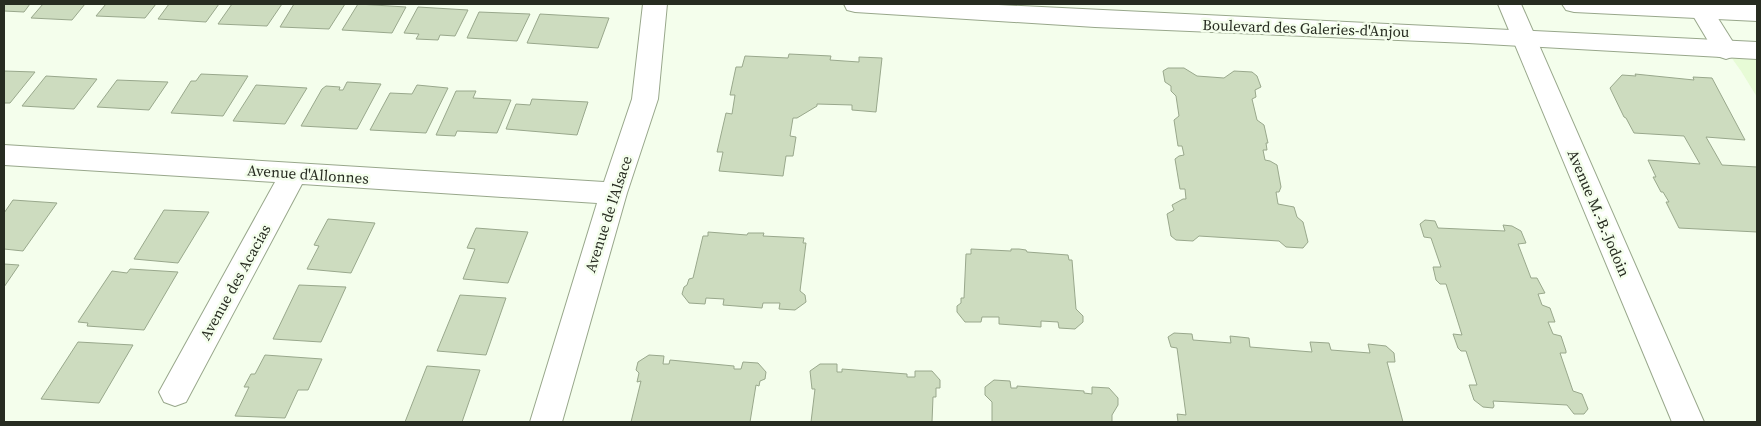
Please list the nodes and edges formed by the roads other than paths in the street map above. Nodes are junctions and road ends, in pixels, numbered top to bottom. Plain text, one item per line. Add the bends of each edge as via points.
1 (655, 4) edge
2 (855, 4) edge
3 (1509, 4) edge
4 (1574, 4) edge
5 (1699, 7) edge
6 (1094, 11) edge
7 (1757, 13) edge
8 (1524, 39) junction
9 (1726, 50) junction
10 (1757, 51) edge
11 (4, 155) edge
12 (294, 173) junction
13 (613, 193) junction
14 (175, 392) dead end
15 (546, 422) edge
16 (1688, 422) edge

1 - 13 street, Avenue de l'Alsace via 645,99
2 - 6 street, Boulevard des Galeries-d'Anjou
3 - 8 street, Avenue M.-B.-Jodoin
4 - 5 street
5 - 7 street
5 - 9 street
6 - 8 street, Boulevard des Galeries-d'Anjou
8 - 9 street, Boulevard des Galeries-d'Anjou
8 - 16 street, Avenue M.-B.-Jodoin
9 - 10 street, Boulevard des Galeries-d'Anjou
11 - 12 street, Avenue d'Allonnes
12 - 13 street, Avenue d'Allonnes
12 - 14 street, Avenue des Acacias
13 - 15 street, Avenue de l'Alsace

